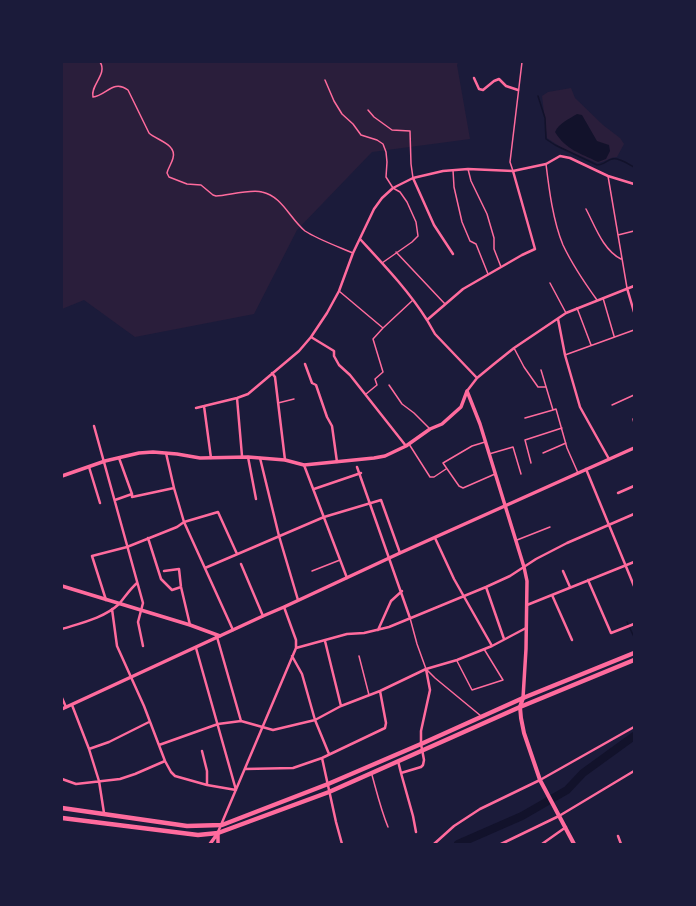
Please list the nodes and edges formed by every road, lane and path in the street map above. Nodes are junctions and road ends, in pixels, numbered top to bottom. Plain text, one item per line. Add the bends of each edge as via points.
1 (100, 62) edge
2 (522, 62) edge
3 (474, 78) dead end
4 (325, 80) dead end
5 (518, 90) junction
6 (368, 110) dead end
7 (546, 164) junction
8 (468, 169) junction
9 (454, 170) junction
10 (513, 171) junction
11 (608, 176) junction
12 (412, 178) junction
13 (634, 184) edge
14 (393, 188) junction
15 (586, 209) dead end
16 (634, 231) edge
17 (618, 234) junction
18 (360, 239) junction
19 (396, 252) junction
20 (353, 253) junction
21 (453, 254) dead end
22 (622, 259) junction
23 (382, 263) junction
24 (501, 267) junction
25 (488, 274) junction
26 (550, 283) dead end
27 (634, 286) edge
28 (626, 288) junction
29 (339, 291) junction
30 (603, 298) junction
31 (414, 300) junction
32 (597, 300) junction
33 (445, 304) junction
34 (577, 308) junction
35 (634, 312) edge
36 (566, 313) junction
37 (558, 319) junction
38 (426, 320) junction
39 (382, 328) junction
40 (634, 330) edge
41 (614, 336) junction
42 (311, 337) junction
43 (591, 345) junction
44 (514, 348) junction
45 (565, 355) junction
46 (305, 364) dead end
47 (541, 370) dead end
48 (272, 373) junction
49 (477, 378) junction
50 (389, 385) dead end
51 (546, 388) junction
52 (467, 391) junction
53 (366, 394) junction
54 (634, 395) edge
55 (238, 398) junction
56 (294, 399) dead end
57 (278, 402) junction
58 (612, 405) dead end
59 (204, 406) junction
60 (196, 408) dead end
61 (553, 410) junction
62 (525, 418) dead end
63 (633, 419) dead end
64 (634, 423) edge
65 (94, 426) dead end
66 (562, 428) junction
67 (430, 429) junction
68 (485, 442) junction
69 (566, 443) junction
70 (408, 445) junction
71 (634, 448) edge
72 (166, 453) junction
73 (543, 453) dead end
74 (489, 454) junction
75 (242, 456) junction
76 (248, 457) junction
77 (119, 458) junction
78 (211, 458) junction
79 (260, 458) junction
80 (609, 459) junction
81 (284, 460) junction
82 (105, 462) junction
83 (337, 462) junction
84 (531, 462) dead end
85 (304, 465) junction
86 (357, 466) dead end
87 (89, 467) junction
88 (446, 469) junction
89 (586, 469) junction
90 (578, 472) junction
91 (361, 473) junction
92 (495, 474) junction
93 (521, 474) dead end
94 (62, 476) edge
95 (634, 486) edge
96 (174, 488) junction
97 (314, 490) junction
98 (618, 493) dead end
99 (132, 494) junction
100 (256, 499) dead end
101 (115, 500) junction
102 (370, 502) junction
103 (100, 503) dead end
104 (505, 506) junction
105 (634, 514) edge
106 (324, 517) junction
107 (184, 522) junction
108 (609, 525) junction
109 (550, 527) dead end
110 (279, 536) junction
111 (148, 538) junction
112 (435, 538) junction
113 (515, 541) junction
114 (127, 547) junction
115 (400, 553) junction
116 (237, 554) junction
117 (389, 558) junction
118 (340, 560) junction
119 (634, 562) edge
120 (241, 564) dead end
121 (626, 565) junction
122 (524, 567) junction
123 (205, 568) junction
124 (312, 570) dead end
125 (164, 571) dead end
126 (563, 571) dead end
127 (347, 578) junction
128 (588, 580) junction
129 (137, 583) junction
130 (62, 586) edge
131 (634, 586) edge
132 (181, 587) junction
133 (486, 587) junction
134 (570, 587) junction
135 (402, 591) junction
136 (552, 595) junction
137 (464, 597) junction
138 (106, 600) junction
139 (298, 600) junction
140 (119, 604) junction
141 (526, 605) junction
142 (284, 607) junction
143 (112, 609) junction
144 (141, 610) junction
145 (263, 616) junction
146 (410, 618) junction
147 (634, 624) edge
148 (190, 625) junction
149 (526, 628) junction
150 (62, 629) edge
151 (233, 630) junction
152 (377, 630) junction
153 (218, 637) junction
154 (504, 639) junction
155 (572, 640) dead end
156 (325, 641) junction
157 (143, 646) dead end
158 (492, 646) junction
159 (196, 648) junction
160 (296, 648) junction
161 (484, 649) junction
162 (634, 653) edge
163 (292, 656) junction
164 (359, 656) dead end
165 (457, 660) junction
166 (634, 660) edge
167 (426, 669) junction
168 (131, 676) junction
169 (380, 691) junction
170 (369, 695) junction
171 (62, 698) edge
172 (523, 698) junction
173 (72, 705) junction
174 (341, 706) junction
175 (67, 707) junction
176 (520, 707) junction
177 (62, 709) edge
178 (482, 717) junction
179 (315, 720) junction
180 (241, 721) junction
181 (149, 722) junction
182 (218, 724) junction
183 (634, 726) edge
184 (262, 727) junction
185 (421, 744) junction
186 (159, 745) junction
187 (89, 749) junction
188 (422, 750) junction
189 (202, 751) dead end
190 (329, 754) junction
191 (322, 758) junction
192 (165, 761) junction
193 (398, 761) junction
194 (245, 768) junction
195 (634, 771) edge
196 (371, 773) junction
197 (401, 773) junction
198 (62, 779) edge
199 (99, 780) junction
200 (541, 782) junction
201 (328, 784) junction
202 (207, 785) junction
203 (236, 790) junction
204 (330, 792) junction
205 (62, 808) edge
206 (104, 814) junction
207 (559, 816) junction
208 (62, 818) edge
209 (222, 825) junction
210 (566, 827) junction
211 (388, 828) dead end
212 (416, 832) dead end
213 (218, 833) junction
214 (618, 836) dead end
215 (210, 844) edge
216 (218, 844) edge
217 (342, 844) edge
218 (434, 844) edge
219 (501, 844) edge
220 (542, 844) edge
221 (574, 844) edge
222 (621, 844) edge

1 - 20 lane via 102,70 92,90 93,97 100,96 114,87 128,90 149,133 163,141 173,152 174,156 167,173 169,178 187,184 201,185 216,196 250,191 263,192 277,199 312,236
2 - 5 lane
3 - 5 street via 479,90 499,79 506,86
4 - 14 lane via 342,114 361,135 383,144 387,162 386,178
5 - 10 lane via 510,162
6 - 12 lane via 392,130 410,131
7 - 10 street
7 - 11 street via 559,156 564,156
7 - 32 lane via 550,198 563,244
8 - 9 street
8 - 10 street
8 - 24 lane via 487,214 494,238 494,249
9 - 12 street
9 - 25 lane via 454,187 462,222 470,241 476,244
10 - 24 street via 535,249
11 - 13 street
11 - 17 lane
12 - 14 street
12 - 21 street via 434,225
14 - 18 street via 374,209
14 - 19 lane via 400,192 407,202 418,228 418,236
15 - 22 lane via 603,242 615,256
16 - 17 lane
17 - 22 lane
18 - 20 street
18 - 23 street
19 - 23 lane
19 - 33 lane
20 - 29 street
22 - 28 lane
23 - 31 street
24 - 25 street
25 - 33 street via 463,289
26 - 36 lane
27 - 28 street
28 - 30 street
28 - 35 street
29 - 39 lane
29 - 42 street
30 - 32 street
30 - 41 lane
31 - 38 street
31 - 39 lane
32 - 34 street
33 - 38 street
34 - 36 street
34 - 43 lane
36 - 37 street
37 - 44 street
37 - 45 street
38 - 49 street via 435,334
39 - 53 lane via 373,339 383,372 375,379 377,385
40 - 41 lane
41 - 43 lane
42 - 48 street via 299,351
42 - 53 street via 334,351 339,365
43 - 45 lane
44 - 49 street
44 - 51 lane via 538,387
45 - 80 street via 580,407
46 - 83 street via 332,426
47 - 51 lane
48 - 55 street via 248,394
48 - 57 street via 275,377
49 - 52 street
50 - 67 lane via 402,404
51 - 61 lane
52 - 67 street via 461,407 442,424
52 - 68 street
53 - 70 street
54 - 58 lane
55 - 59 street
55 - 75 street
56 - 57 lane
57 - 81 street
59 - 60 street
59 - 78 street
61 - 62 lane
61 - 66 lane via 556,409
63 - 64 lane
65 - 82 street
66 - 69 lane
66 - 84 lane via 525,440
67 - 70 street
68 - 74 street
68 - 88 lane via 447,460 443,463
69 - 73 lane
69 - 90 lane
70 - 83 street via 385,456
70 - 88 lane via 430,477
71 - 80 street
72 - 77 street via 139,453
72 - 78 street
72 - 96 street
74 - 92 street
74 - 93 lane via 513,447
75 - 76 street
75 - 78 street
76 - 79 street
76 - 100 street
77 - 82 street
77 - 99 street
79 - 81 street
79 - 110 street
80 - 89 street
81 - 85 street
82 - 87 street
82 - 101 street
83 - 85 street
85 - 97 street
86 - 91 street
87 - 94 street
87 - 103 street
88 - 92 lane via 463,488
89 - 90 street
89 - 108 street
90 - 104 street
91 - 97 street
91 - 102 street
92 - 104 street
95 - 98 street
96 - 99 street via 132,498
96 - 107 street
97 - 106 street
99 - 101 street
101 - 114 street
102 - 106 street
102 - 115 street via 380,500
102 - 117 street
104 - 112 street
104 - 113 street
105 - 108 street
106 - 110 street
106 - 118 street
107 - 111 street
107 - 116 street via 218,512
107 - 123 street
108 - 121 street
108 - 122 street via 567,543
109 - 113 lane
110 - 116 street
110 - 139 street
111 - 114 street
111 - 132 street via 162,578 172,590
112 - 115 street
112 - 137 street
113 - 122 street
114 - 129 street
114 - 138 street via 92,556
115 - 117 street
116 - 123 street
117 - 127 street
117 - 135 street
118 - 124 lane
118 - 127 street
119 - 121 street
120 - 145 street
121 - 128 street
121 - 131 street
122 - 133 street
122 - 141 street via 527,581
123 - 151 street
125 - 132 street via 180,569
126 - 134 street
127 - 139 street
128 - 134 street
128 - 147 street via 611,633
129 - 140 street
129 - 144 street via 143,603
130 - 138 street
132 - 148 street
133 - 137 street
133 - 154 street
134 - 136 street
135 - 146 street
135 - 152 street via 391,601
136 - 141 street
136 - 155 street
137 - 146 street
137 - 158 street
138 - 140 street
139 - 142 street
140 - 143 street
140 - 144 street
141 - 149 street
142 - 145 street
142 - 160 street via 296,640
143 - 150 street via 100,616
143 - 168 street via 117,646
144 - 148 street
144 - 157 street via 138,622
145 - 151 street
146 - 152 street
146 - 167 lane
148 - 153 street
149 - 154 street
149 - 172 street
151 - 153 street
152 - 156 street via 347,634
153 - 159 street
153 - 180 street
154 - 158 street
156 - 160 street
156 - 174 street
158 - 161 street
159 - 168 street
159 - 182 street
160 - 163 street
161 - 165 street
161 - 165 lane via 503,680 472,690
162 - 172 main road
163 - 179 street via 302,674
163 - 184 street
164 - 170 lane
165 - 167 street
166 - 176 main road
167 - 169 street
167 - 178 lane
167 - 185 street via 430,690 421,731
168 - 173 street
168 - 181 street
169 - 170 street
169 - 190 street via 385,728
170 - 174 street
171 - 175 street
172 - 176 main road
172 - 178 main road
173 - 175 street
173 - 187 street
174 - 179 street
175 - 177 street
176 - 188 main road
176 - 200 main road via 524,733
178 - 185 main road
179 - 184 street via 273,730
179 - 190 street
180 - 182 street
180 - 184 street
181 - 186 street
181 - 187 street
182 - 186 street
182 - 203 street
183 - 200 street
184 - 194 street
185 - 188 street
185 - 201 main road
186 - 192 street
187 - 199 street
188 - 193 main road
188 - 197 street via 423,765
189 - 202 street via 207,771
190 - 191 street
191 - 194 street via 293,768
191 - 201 street
192 - 199 street via 120,779
192 - 202 street via 175,776
193 - 196 main road
193 - 197 street
194 - 203 street
195 - 207 street
196 - 204 main road
196 - 211 lane
197 - 212 street
198 - 199 street via 76,784
199 - 206 street
200 - 207 main road
200 - 218 street via 480,809 454,826
201 - 204 street
201 - 209 main road
202 - 203 street
203 - 209 street
204 - 213 main road
204 - 217 street
205 - 206 main road
206 - 209 main road via 187,826
207 - 210 main road
207 - 219 street
208 - 213 main road via 198,835
209 - 213 street
210 - 220 street
210 - 221 main road
213 - 215 street
213 - 216 street
214 - 222 street

